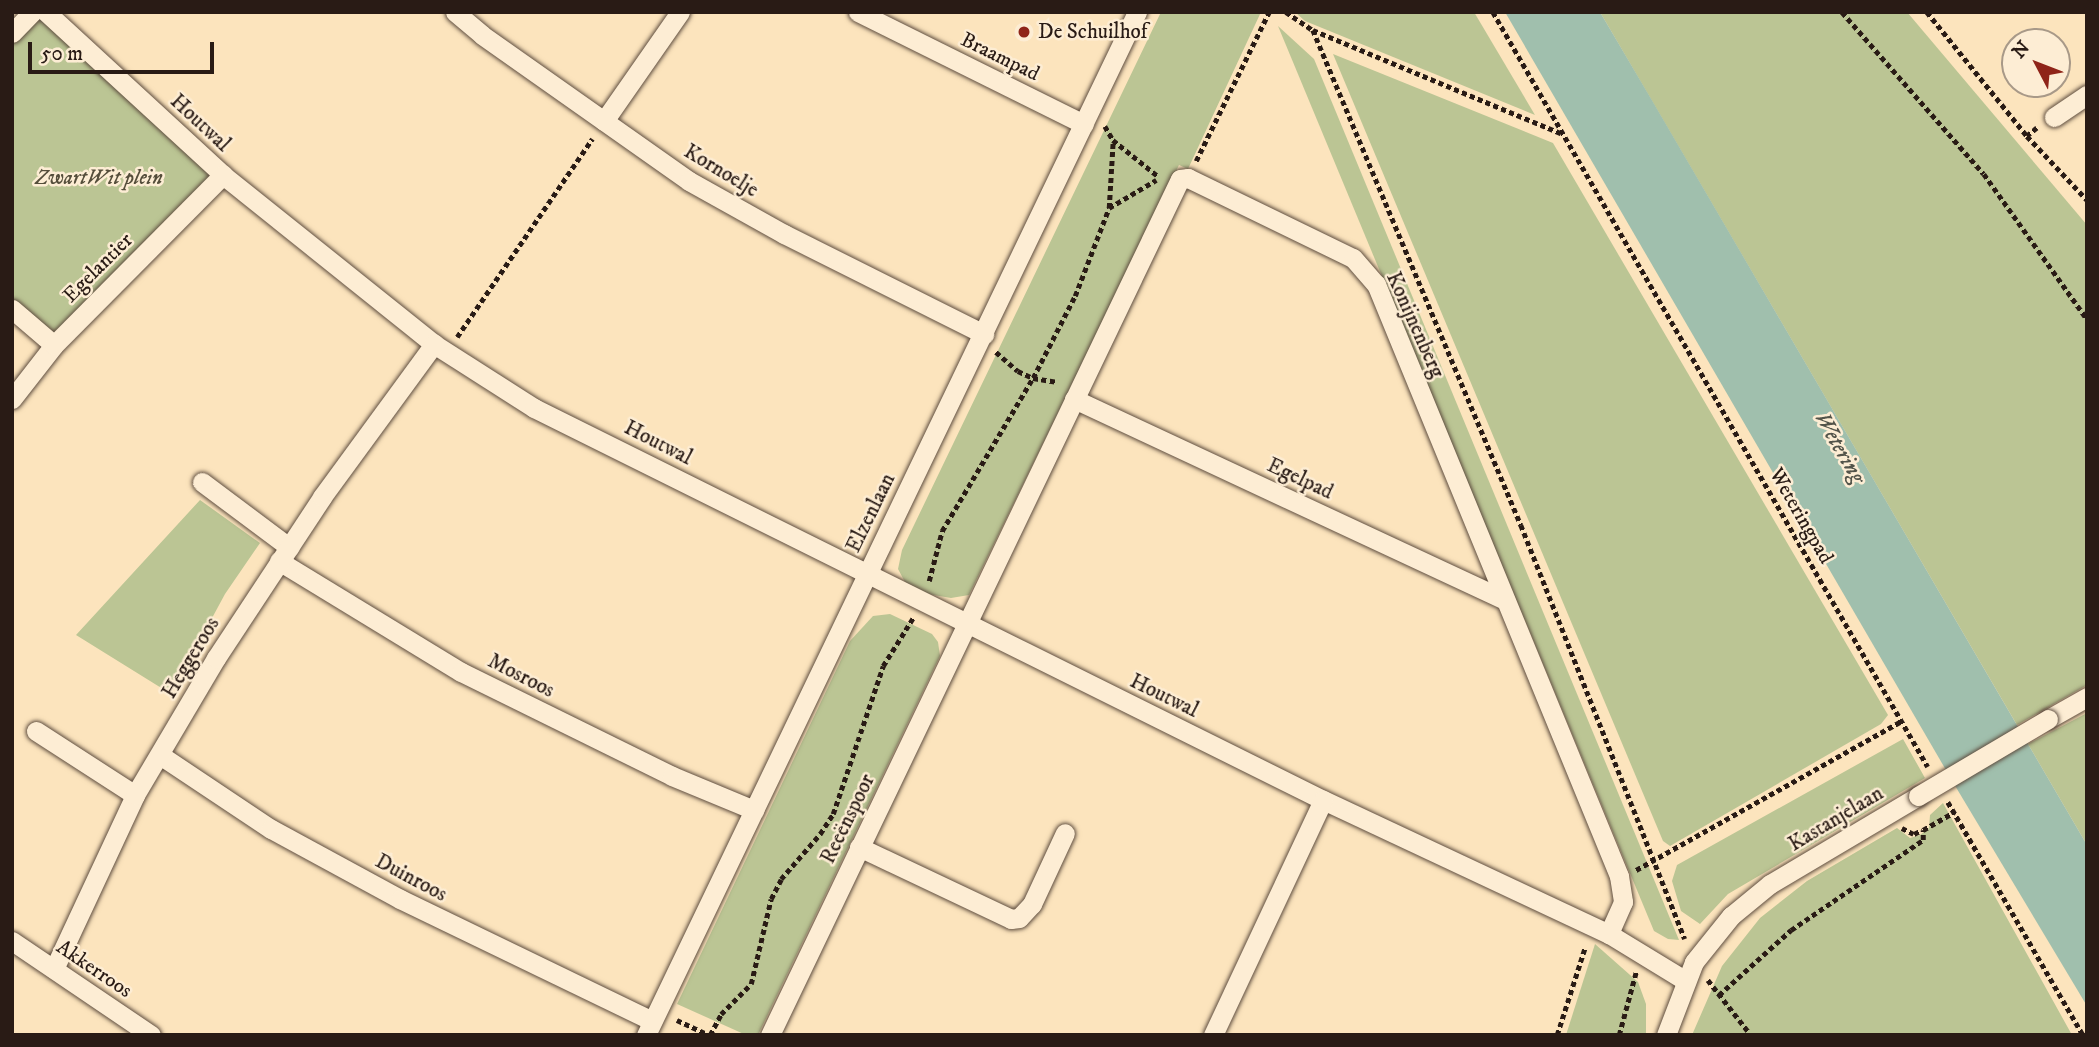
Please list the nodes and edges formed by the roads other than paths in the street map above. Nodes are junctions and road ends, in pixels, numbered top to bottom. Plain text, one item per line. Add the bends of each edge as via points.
1 (32, 12) edge
2 (46, 12) edge
3 (455, 12) edge
4 (680, 12) edge
5 (858, 12) edge
6 (1138, 12) edge
7 (883, 18) edge
8 (12, 33) edge
9 (2087, 95) edge
10 (2054, 117) road end
11 (1088, 118) junction
12 (604, 121) junction
13 (223, 175) junction
14 (12, 309) edge
15 (984, 334) junction
16 (54, 345) junction
17 (440, 348) junction
18 (1077, 392) junction
19 (12, 399) edge
20 (202, 482) dead end
21 (284, 554) junction
22 (866, 575) junction
23 (1506, 600) junction
24 (969, 625) junction
25 (2087, 696) edge
26 (36, 731) dead end
27 (160, 755) junction
28 (135, 795) junction
29 (1324, 800) junction
30 (754, 810) junction
31 (1065, 833) dead end
32 (859, 847) junction
33 (1601, 930) junction
34 (12, 941) edge
35 (54, 969) junction
36 (1686, 981) junction
37 (652, 1022) edge
38 (151, 1035) edge
39 (770, 1035) edge
40 (1213, 1035) edge
41 (1666, 1035) edge

1 - 8 street
2 - 13 street, Houtwal
3 - 12 street, Kornoelje
4 - 12 street
5 - 7 street, Braampad
6 - 11 street, Elzenlaan
7 - 11 street, Braampad
9 - 10 street
11 - 15 street, Elzenlaan
12 - 15 street, Kornoelje via 690,181 772,228
13 - 16 street, Egelantier
13 - 17 street, Houtwal
14 - 16 street
15 - 22 street, Elzenlaan
16 - 19 street, Egelantier
17 - 21 street, Heggeroos
17 - 22 street, Houtwal via 534,408
18 - 23 street, Egelpad
18 - 23 street, Konijnenberg via 1181,182 1353,258 1376,284
18 - 24 street
20 - 21 street
21 - 27 street, Heggeroos
21 - 30 street, Mosroos via 461,672
22 - 24 street, Houtwal
22 - 30 street, Elzenlaan
23 - 33 street, Konijnenberg via 1619,876 1623,902
24 - 29 street, Houtwal
24 - 32 street, Reeënspoor
25 - 36 street, Kastanjelaan, bridge via 1770,884 1731,916 1694,962
26 - 28 street
27 - 28 street, Heggeroos
27 - 37 street, Duinroos via 271,828 388,892
28 - 35 street, Heggeroos
29 - 33 street, Houtwal
29 - 40 street
30 - 37 street, Elzenlaan
31 - 32 street via 1032,904 1012,919
32 - 39 street, Reeënspoor
33 - 36 street, Houtwal
34 - 35 street, Akkerroos
35 - 38 street, Akkerroos
36 - 41 street, Kastanjelaan

